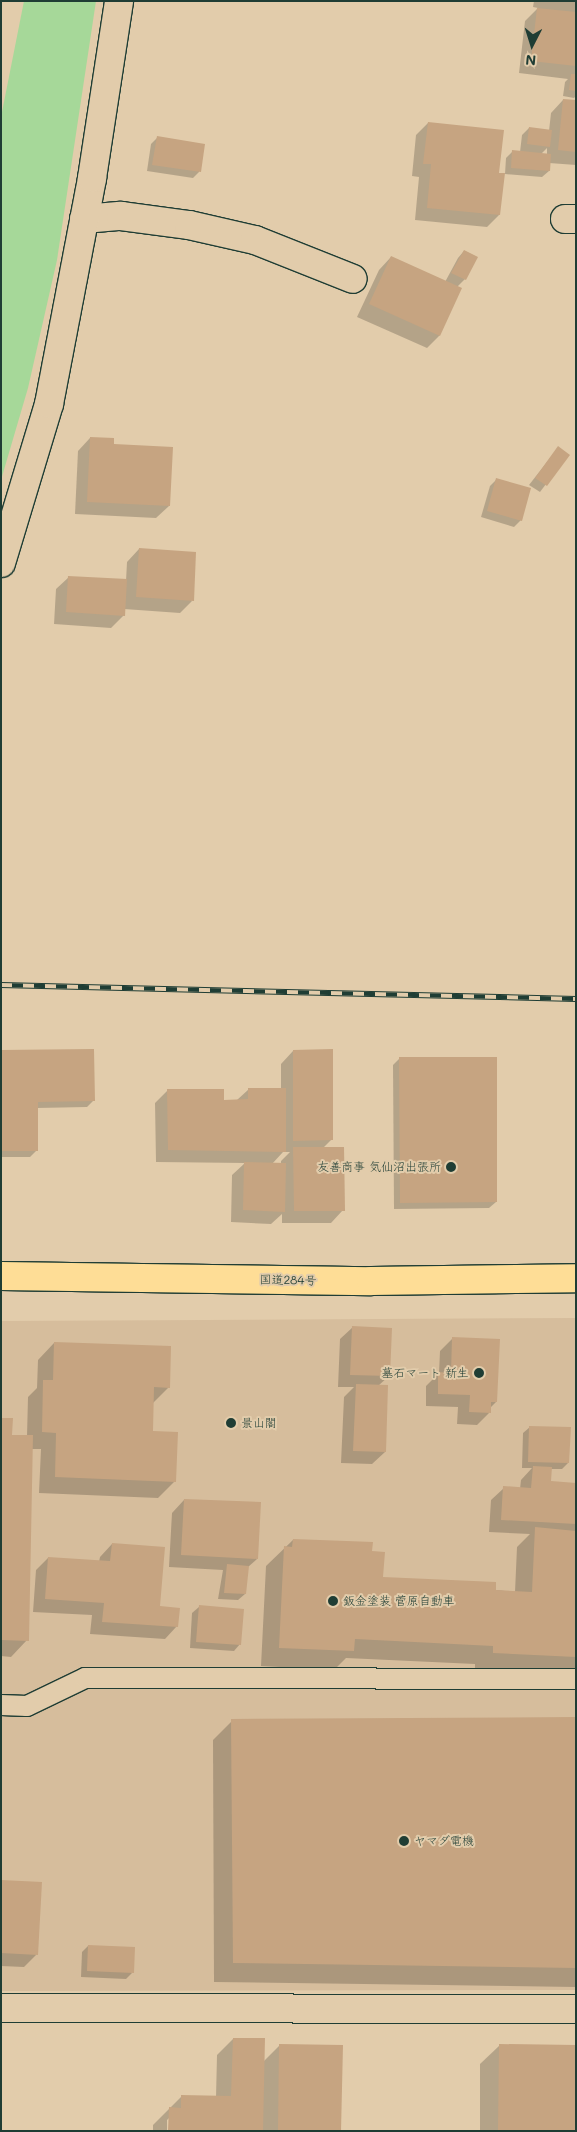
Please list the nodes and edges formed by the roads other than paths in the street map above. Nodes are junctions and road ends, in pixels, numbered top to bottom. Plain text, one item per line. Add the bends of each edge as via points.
1 (119, 1) edge
2 (84, 219) junction
3 (353, 278) dead end
4 (1, 563) edge
5 (1, 1276) edge
6 (576, 1278) edge
7 (576, 1679) edge
8 (1, 1705) edge
9 (1, 2008) edge
10 (576, 2009) edge

1 - 2 street
2 - 3 street via 120,216 189,225 255,240
2 - 4 street via 49,404
5 - 6 highway, 国道284号 via 371,1281
7 - 8 lane via 85,1678 27,1706
9 - 10 street

